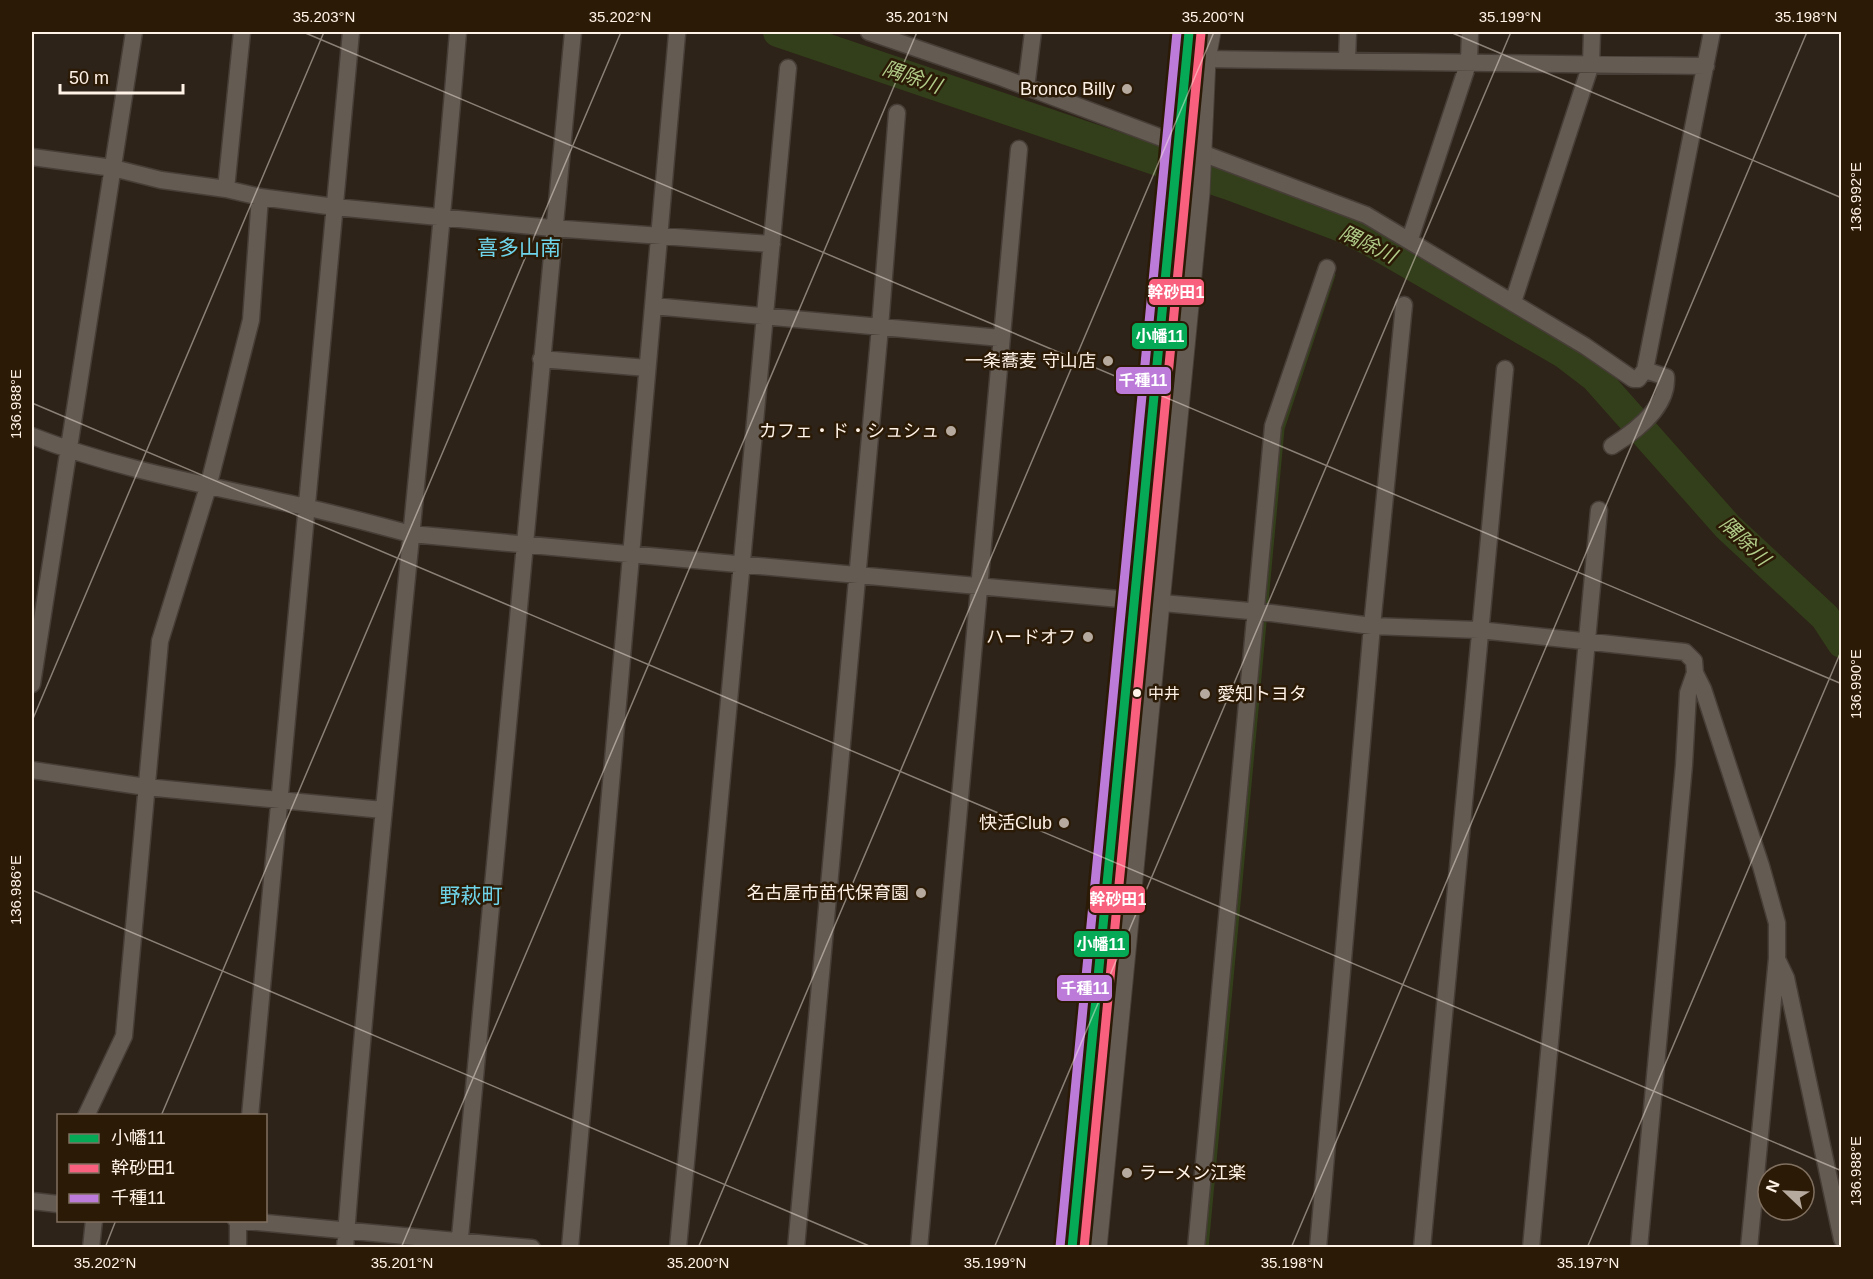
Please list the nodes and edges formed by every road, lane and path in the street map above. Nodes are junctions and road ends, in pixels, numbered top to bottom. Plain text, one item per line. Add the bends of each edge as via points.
1 (134, 32) edge
2 (242, 32) edge
3 (351, 32) edge
4 (458, 32) edge
5 (573, 32) edge
6 (869, 32) edge
7 (1033, 32) edge
8 (1190, 32) edge
9 (1210, 32) edge
10 (1348, 32) edge
11 (1470, 32) edge
12 (1592, 32) edge
13 (1712, 32) edge
14 (677, 34) dead end
15 (905, 37) edge
16 (1205, 59) junction
17 (1347, 61) junction
18 (1469, 61) junction
19 (1591, 64) junction
20 (1706, 66) junction
21 (788, 68) dead end
22 (1026, 88) junction
23 (897, 113) dead end
24 (1178, 147) junction
25 (1019, 149) dead end
26 (1201, 154) junction
27 (32, 157) edge
28 (113, 168) junction
29 (226, 189) junction
30 (260, 197) junction
31 (335, 207) junction
32 (443, 217) junction
33 (552, 228) junction
34 (659, 236) junction
35 (1410, 239) junction
36 (772, 244) junction
37 (1327, 268) dead end
38 (1513, 302) junction
39 (1404, 305) dead end
40 (653, 306) junction
41 (766, 317) junction
42 (880, 327) junction
43 (1002, 338) junction
44 (541, 359) junction
45 (647, 368) junction
46 (1505, 369) dead end
47 (1646, 370) junction
48 (32, 436) edge
49 (1616, 444) dead end
50 (68, 450) junction
51 (208, 487) junction
52 (305, 507) junction
53 (1599, 510) dead end
54 (411, 534) junction
55 (524, 543) junction
56 (629, 553) junction
57 (742, 564) junction
58 (856, 576) junction
59 (978, 586) junction
60 (1135, 601) junction
61 (1159, 603) junction
62 (1260, 612) junction
63 (1372, 626) junction
64 (1479, 630) junction
65 (1588, 643) junction
66 (1695, 673) junction
67 (32, 684) edge
68 (32, 770) edge
69 (146, 787) junction
70 (279, 801) junction
71 (382, 810) junction
72 (1777, 958) junction
73 (87, 1114) edge
74 (250, 1114) edge
75 (32, 1201) edge
76 (57, 1204) edge
77 (94, 1222) edge
78 (238, 1222) edge
79 (244, 1222) edge
80 (346, 1239) edge
81 (1842, 1239) edge
82 (459, 1244) edge
83 (91, 1248) edge
84 (238, 1248) edge
85 (532, 1248) edge
86 (570, 1248) edge
87 (678, 1248) edge
88 (796, 1248) edge
89 (919, 1248) edge
90 (1072, 1248) edge
91 (1096, 1248) edge
92 (1196, 1248) edge
93 (1318, 1248) edge
94 (1422, 1248) edge
95 (1531, 1248) edge
96 (1639, 1248) edge
97 (1749, 1248) edge

1 - 28 street
2 - 29 street
3 - 31 street
4 - 32 street
5 - 33 street
6 - 15 street
7 - 22 street
8 - 24 street
9 - 16 street
10 - 17 street
11 - 18 street
12 - 19 street
13 - 20 street
14 - 34 street
15 - 22 street
16 - 17 street
16 - 26 street
17 - 18 street
18 - 19 street
18 - 35 street
19 - 20 street
19 - 38 street
20 - 47 street
21 - 36 street
22 - 24 street
23 - 42 street
24 - 26 street
24 - 60 street
25 - 43 street
26 - 35 street via 1339,203
26 - 61 street
27 - 28 street
28 - 29 street via 161,180
28 - 50 street
29 - 30 street
30 - 31 street
30 - 51 street via 251,320
31 - 32 street
31 - 52 street
32 - 33 street
32 - 54 street
33 - 34 street
33 - 44 street
34 - 36 street
34 - 40 street
35 - 38 street
36 - 41 street
37 - 62 street via 1273,426
38 - 47 street via 1627,377 1638,379
39 - 63 street
40 - 41 street
40 - 45 street
41 - 42 street
41 - 57 street
42 - 43 street
42 - 58 street
43 - 59 street
44 - 45 street
44 - 55 street
45 - 56 street
46 - 64 street
47 - 49 street via 1666,377 1667,388 1653,412
48 - 50 street
50 - 51 street
50 - 67 street
51 - 52 street
51 - 69 street via 160,641
52 - 54 street
52 - 70 street
53 - 65 street
54 - 55 street
54 - 71 street
55 - 56 street
55 - 82 street
56 - 57 street
56 - 86 street
57 - 58 street
57 - 87 street
58 - 59 street
58 - 88 street
59 - 60 street
59 - 89 street
60 - 61 street
60 - 90 street
61 - 62 street
61 - 91 street
62 - 63 street
62 - 92 street
63 - 64 street
63 - 93 street
64 - 65 street
64 - 94 street
65 - 66 street via 1685,652 1694,661
65 - 95 street
66 - 72 street via 1761,866 1777,923
66 - 96 street via 1688,693
68 - 69 street
69 - 70 street
69 - 73 street via 124,1036
70 - 71 street
70 - 74 street
71 - 80 street
72 - 81 street via 1786,978
72 - 97 street
75 - 76 street
77 - 83 street
78 - 84 street
79 - 80 street
80 - 82 street
82 - 85 street

